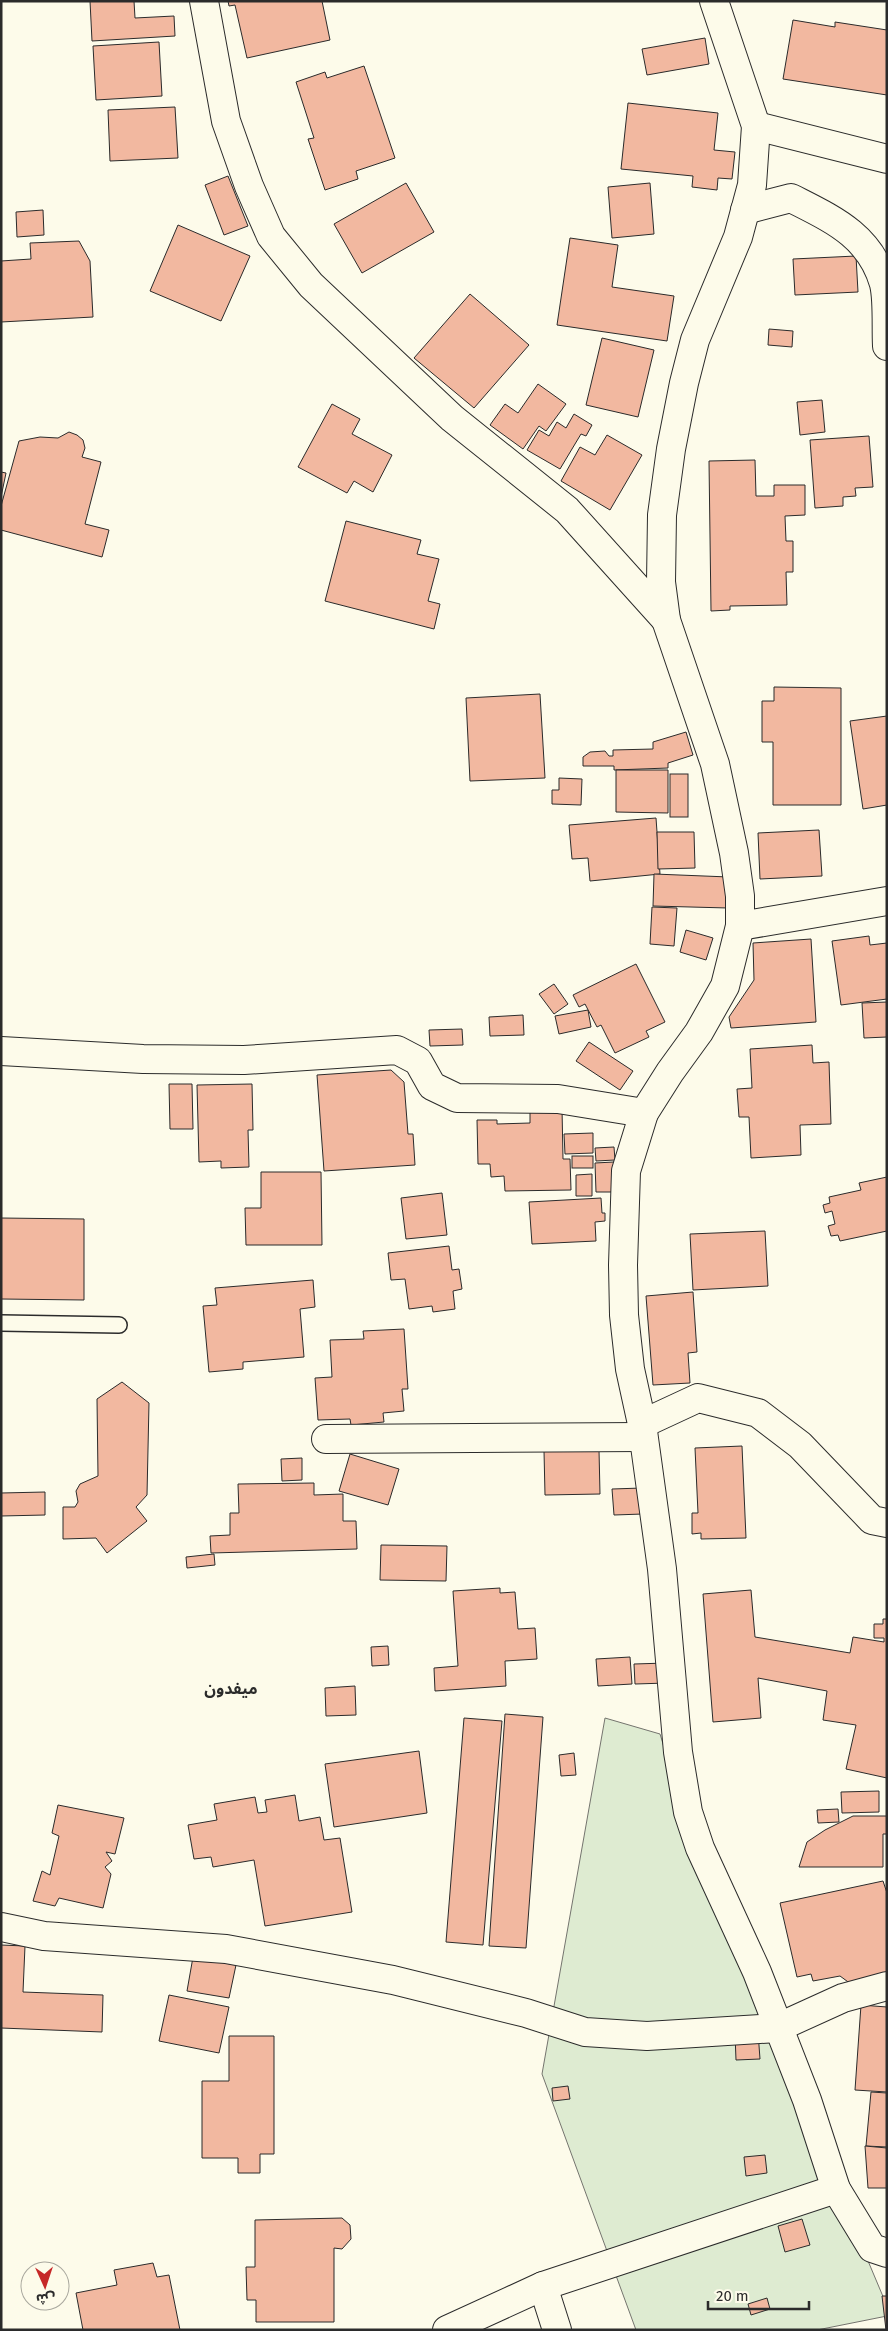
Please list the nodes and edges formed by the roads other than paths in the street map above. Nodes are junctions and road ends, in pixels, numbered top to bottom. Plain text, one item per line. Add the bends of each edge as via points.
1 (204, 1) edge
2 (714, 1) edge
3 (756, 126) junction
4 (887, 159) edge
5 (745, 210) junction
6 (887, 346) edge
7 (666, 620) junction
8 (887, 901) edge
9 (740, 926) junction
10 (1, 1051) edge
11 (644, 1113) junction
12 (1, 1323) edge
13 (119, 1325) dead end
14 (642, 1430) junction
15 (326, 1438) dead end
16 (887, 1523) edge
17 (1, 1927) edge
18 (887, 1986) edge
19 (777, 2028) junction
20 (836, 2189) junction
21 (887, 2253) edge
22 (542, 2286) junction
23 (447, 2330) edge
24 (557, 2330) edge

1 - 7 street via 226,121 271,236 311,285 452,418 567,510
2 - 3 street
3 - 4 street
3 - 5 street via 752,185
5 - 6 street via 790,198 838,222 868,247 885,285
5 - 7 street via 738,236 695,340 671,449 662,515 661,582
7 - 9 street via 715,764 734,853
8 - 9 street
9 - 11 street via 724,986 699,1032
10 - 11 street via 143,1059 244,1060 398,1050 418,1061 432,1086 458,1098 558,1099
11 - 14 street via 626,1171 623,1265 630,1369
12 - 13 lane
14 - 15 street
14 - 16 street via 698,1398 758,1413 800,1445 872,1520
14 - 19 street via 662,1569 678,1752 688,1812 700,1848 757,1972
17 - 19 street via 44,1936 235,1950 393,1980 585,2032 647,2036
18 - 19 street via 843,1998
19 - 20 street via 807,2100
20 - 21 street via 872,2248
20 - 22 street
22 - 23 street
22 - 24 street

